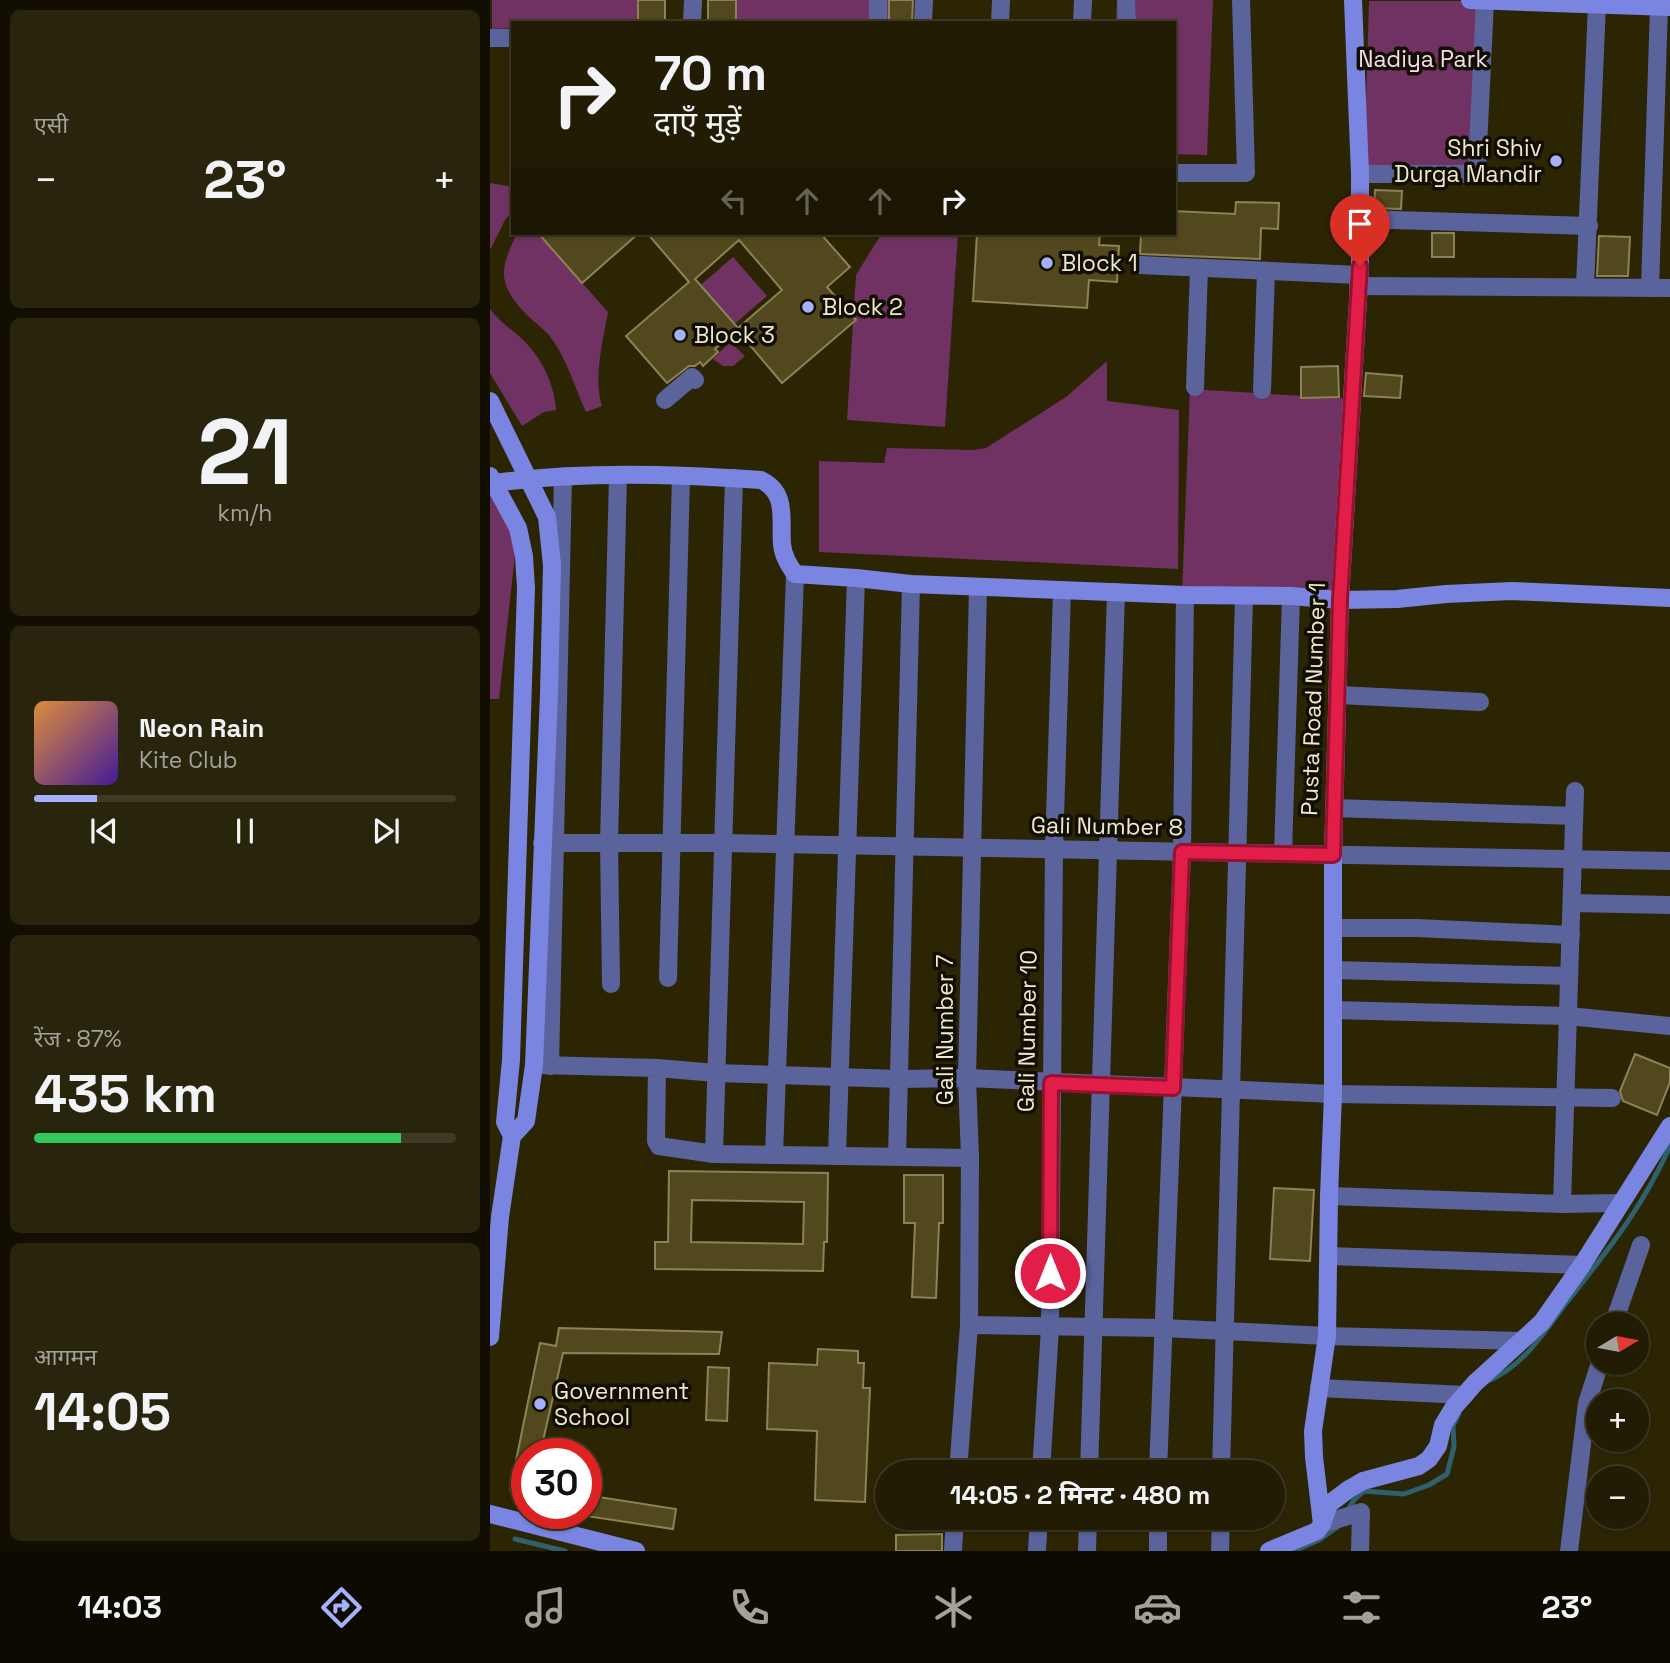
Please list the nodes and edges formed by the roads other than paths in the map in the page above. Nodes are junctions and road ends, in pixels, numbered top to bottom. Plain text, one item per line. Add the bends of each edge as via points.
1 (693, 0) edge
2 (878, 0) edge
3 (923, 0) edge
4 (1000, 0) edge
5 (1083, 0) edge
6 (1126, 0) edge
7 (1241, 0) edge
8 (1353, 0) edge
9 (1478, 1) edge
10 (1531, 2) edge
11 (1591, 3) edge
12 (1665, 7) edge
13 (692, 21) edge
14 (878, 21) edge
15 (923, 21) edge
16 (1000, 21) edge
17 (1082, 21) edge
18 (1127, 21) edge
19 (490, 38) edge
20 (511, 38) edge
21 (1176, 173) edge
22 (1360, 174) junction
23 (1360, 219) junction
24 (1589, 226) junction
25 (1140, 265) dead end
26 (1199, 268) junction
27 (1266, 271) junction
28 (1359, 281) junction
29 (1585, 287) junction
30 (1650, 288) junction
31 (1670, 288) edge
32 (695, 380) dead end
33 (1195, 387) dead end
34 (1262, 390) dead end
35 (665, 400) dead end
36 (490, 401) edge
37 (618, 475) junction
38 (681, 476) junction
39 (563, 477) junction
40 (529, 478) junction
41 (734, 478) junction
42 (492, 479) edge
43 (796, 574) junction
44 (856, 578) junction
45 (911, 584) junction
46 (978, 587) junction
47 (1062, 590) junction
48 (1116, 592) junction
49 (1185, 595) junction
50 (1244, 596) junction
51 (1291, 596) junction
52 (1670, 598) edge
53 (1340, 600) junction
54 (1339, 695) junction
55 (1480, 702) dead end
56 (1575, 791) dead end
57 (1335, 808) junction
58 (1574, 816) junction
59 (549, 843) junction
60 (609, 843) junction
61 (670, 843) junction
62 (723, 843) junction
63 (786, 844) junction
64 (846, 846) junction
65 (905, 847) junction
66 (972, 848) junction
67 (1054, 850) junction
68 (1108, 850) junction
69 (1182, 852) junction
70 (1236, 852) junction
71 (1283, 854) junction
72 (1333, 855) junction
73 (1573, 858) junction
74 (1670, 861) edge
75 (1572, 903) junction
76 (1670, 905) edge
77 (1333, 928) junction
78 (1571, 935) junction
79 (1333, 970) junction
80 (1569, 976) junction
81 (668, 978) dead end
82 (611, 984) dead end
83 (1333, 1010) junction
84 (1568, 1016) junction
85 (1670, 1026) edge
86 (542, 1065) junction
87 (657, 1068) junction
88 (716, 1073) junction
89 (777, 1074) junction
90 (839, 1077) junction
91 (967, 1078) junction
92 (899, 1079) junction
93 (1051, 1083) junction
94 (1101, 1085) junction
95 (1173, 1088) junction
96 (1232, 1091) junction
97 (1334, 1094) junction
98 (1565, 1097) junction
99 (1612, 1098) dead end
100 (528, 1106) junction
101 (498, 1107) edge
102 (1670, 1125) edge
103 (512, 1136) junction
104 (714, 1154) junction
105 (774, 1155) junction
106 (836, 1156) junction
107 (897, 1156) junction
108 (970, 1158) junction
109 (1329, 1196) junction
110 (1562, 1203) junction
111 (1619, 1203) junction
112 (1641, 1245) dead end
113 (1329, 1256) junction
114 (1582, 1265) junction
115 (1618, 1312) edge
116 (969, 1325) junction
117 (1050, 1328) junction
118 (1094, 1328) junction
119 (1163, 1328) junction
120 (1224, 1332) junction
121 (1327, 1336) junction
122 (490, 1337) edge
123 (1521, 1341) junction
124 (1596, 1376) edge
125 (1320, 1388) junction
126 (1465, 1395) junction
127 (959, 1460) edge
128 (1042, 1460) edge
129 (1089, 1460) edge
130 (1158, 1460) edge
131 (1221, 1460) edge
132 (490, 1514) edge
133 (1328, 1522) junction
134 (954, 1530) edge
135 (1038, 1530) edge
136 (1088, 1530) edge
137 (1158, 1530) edge
138 (1221, 1530) edge
139 (636, 1551) edge
140 (953, 1551) edge
141 (1037, 1551) edge
142 (1087, 1551) edge
143 (1158, 1551) edge
144 (1220, 1551) edge
145 (1269, 1551) edge
146 (1360, 1551) edge
147 (1569, 1551) edge

1 - 13 street
2 - 14 street
3 - 15 street
4 - 16 street
5 - 17 street
6 - 18 street
7 - 21 street via 1246,173
8 - 22 street, Pusta Road Number 1
9 - 10 street
9 - 22 street via 1475,172
10 - 11 street
11 - 12 street
11 - 24 street
12 - 30 street
19 - 20 street
22 - 23 street, Pusta Road Number 1
23 - 24 street
23 - 28 street, Pusta Road Number 1
24 - 29 street
25 - 26 street
26 - 27 street
26 - 33 street
27 - 28 street
27 - 34 street
28 - 29 street
28 - 53 street, Pusta Road Number 1
29 - 30 street
30 - 31 street
32 - 35 street via 692,377
36 - 40 street
37 - 38 street
37 - 39 street
37 - 60 street
38 - 41 street
38 - 61 street
39 - 40 street
39 - 59 street
40 - 42 street
40 - 59 street via 547,517 552,565
41 - 43 street via 771,484 781,506 782,546
41 - 62 street
42 - 101 street via 518,528 526,588 514,978
43 - 44 street
43 - 63 street
44 - 45 street
44 - 64 street
45 - 46 street
45 - 65 street
46 - 47 street
46 - 66 street, Gali Number 7
47 - 48 street
47 - 67 street, Gali Number 10
48 - 49 street
48 - 68 street
49 - 50 street
49 - 69 street
50 - 51 street
50 - 70 street
51 - 53 street
51 - 71 street
52 - 53 street via 1512,591
53 - 54 street, Pusta Road Number 1
54 - 55 street
54 - 57 street, Pusta Road Number 1
56 - 58 street
57 - 58 street
57 - 72 street, Pusta Road Number 1
58 - 73 street
59 - 60 street, Gali Number 8
59 - 86 street
60 - 61 street, Gali Number 8
60 - 82 street
61 - 62 street, Gali Number 8
61 - 81 street
62 - 63 street, Gali Number 8
62 - 88 street
63 - 64 street, Gali Number 8
63 - 89 street
64 - 65 street, Gali Number 8
64 - 90 street
65 - 66 street, Gali Number 8
65 - 92 street
66 - 67 street, Gali Number 8
66 - 91 street, Gali Number 7
67 - 68 street, Gali Number 8
67 - 93 street, Gali Number 10
68 - 69 street, Gali Number 8
68 - 94 street
69 - 70 street, Gali Number 8
69 - 95 street
70 - 71 street, Gali Number 8
70 - 96 street
71 - 72 street, Gali Number 8
72 - 73 street, Gali Number 8
72 - 77 street, Pusta Road Number 1
73 - 74 street, Gali Number 8
73 - 75 street
75 - 76 street
75 - 78 street
77 - 78 street
77 - 79 street, Pusta Road Number 1
78 - 80 street
79 - 80 street
79 - 83 street, Pusta Road Number 1
80 - 84 street
83 - 84 street
83 - 97 street, Pusta Road Number 1
84 - 85 street
84 - 98 street
86 - 87 street
86 - 100 street
87 - 88 street
87 - 104 street via 657,1144
88 - 89 street
88 - 104 street
89 - 90 street
89 - 105 street
90 - 92 street
90 - 106 street
91 - 92 street
91 - 93 street
91 - 108 street, Gali Number 7
92 - 107 street
93 - 94 street
93 - 117 street, Gali Number 10
94 - 95 street
94 - 118 street
95 - 96 street
95 - 119 street
96 - 97 street
96 - 120 street
97 - 98 street
97 - 109 street, Pusta Road Number 1
98 - 99 street
98 - 110 street
100 - 101 street
100 - 103 street via 526,1121
101 - 103 street
102 - 111 street
103 - 122 street
104 - 105 street
105 - 106 street
106 - 107 street
107 - 108 street
108 - 116 street, Gali Number 7
109 - 110 street
109 - 113 street, Pusta Road Number 1
110 - 111 street
111 - 114 street
112 - 115 street
113 - 114 street
113 - 121 street, Pusta Road Number 1
114 - 123 street via 1542,1322
116 - 117 street
116 - 127 street, Gali Number 7
117 - 118 street
117 - 128 street, Gali Number 10
118 - 119 street
118 - 129 street
119 - 120 street
119 - 130 street
120 - 121 street
120 - 131 street
121 - 123 street
121 - 125 street, Pusta Road Number 1
123 - 126 street
124 - 147 street via 1587,1403
125 - 126 street
125 - 133 street, Pusta Road Number 1 via 1314,1457
126 - 133 street via 1443,1425 1429,1459 1349,1489 1329,1504
132 - 139 street
133 - 145 street via 1311,1535
133 - 146 street via 1362,1512
134 - 140 street
135 - 141 street
136 - 142 street
137 - 143 street
138 - 144 street

